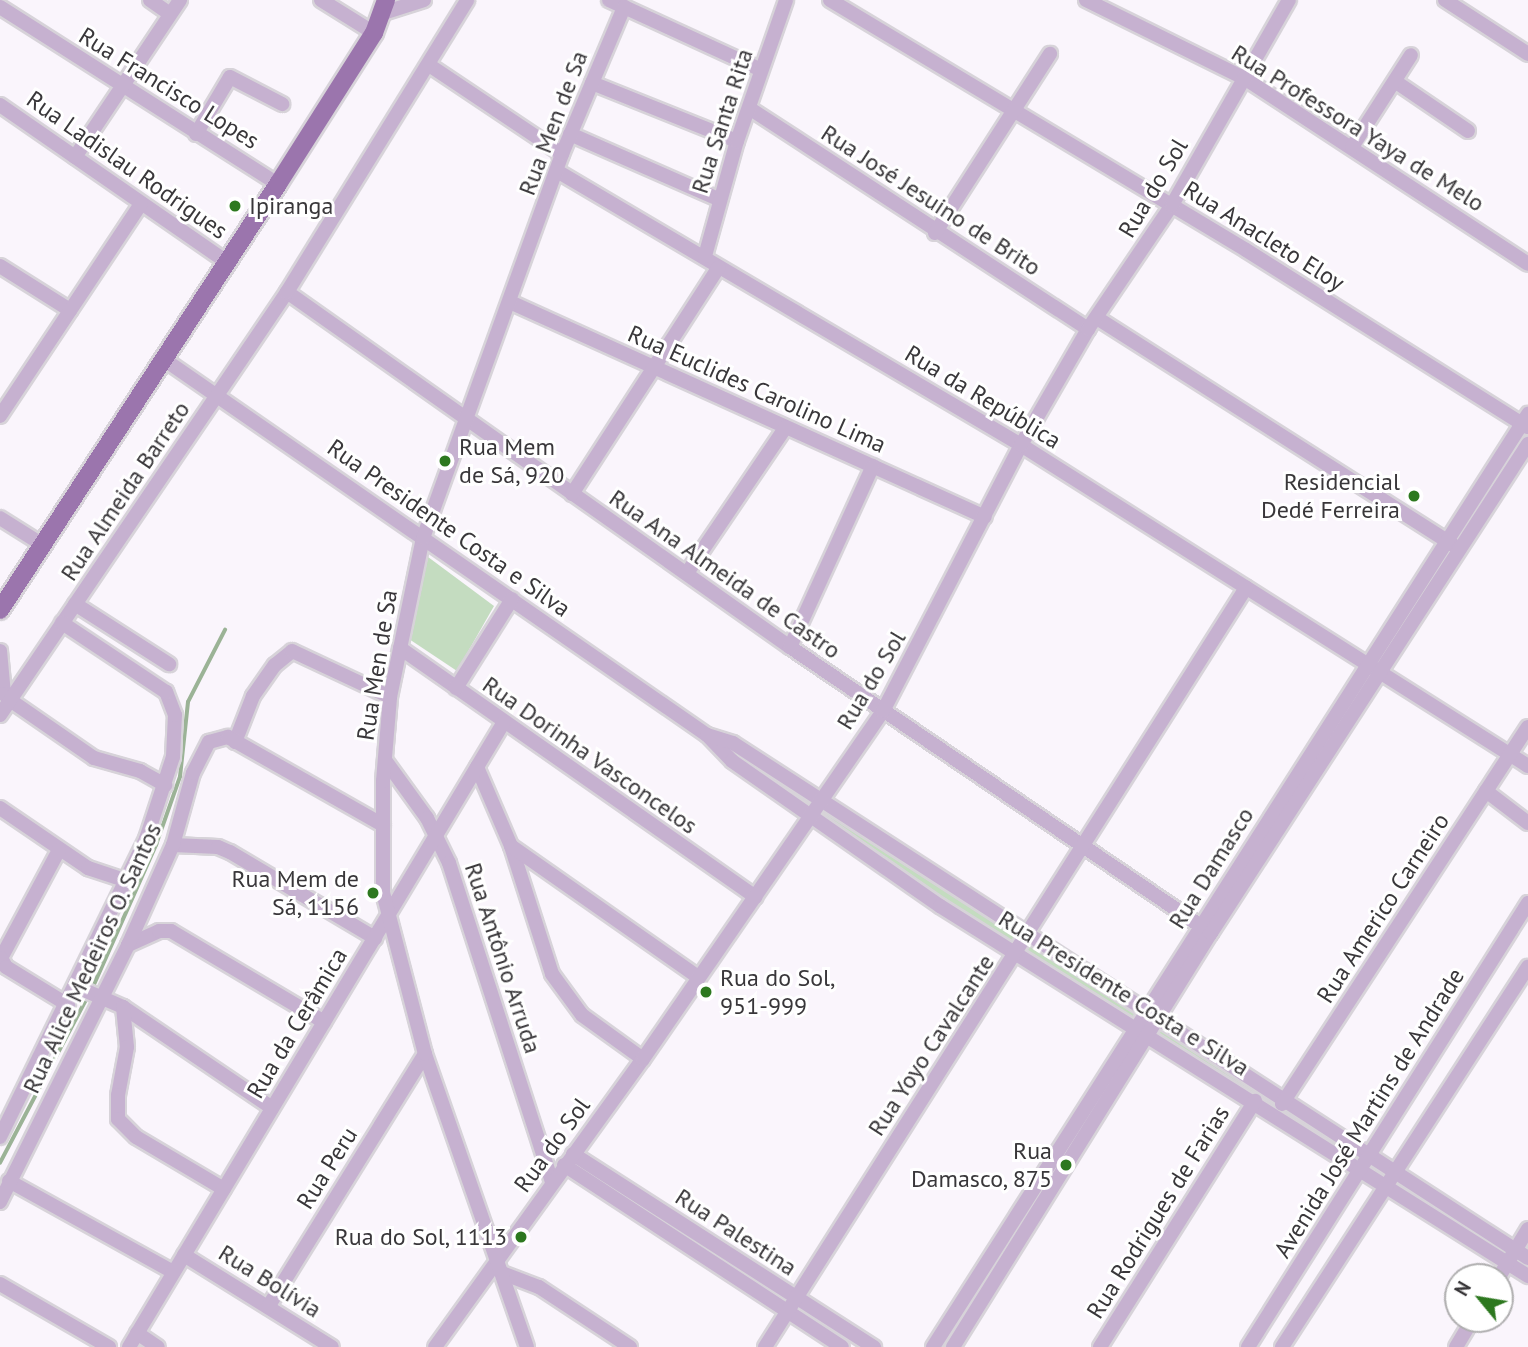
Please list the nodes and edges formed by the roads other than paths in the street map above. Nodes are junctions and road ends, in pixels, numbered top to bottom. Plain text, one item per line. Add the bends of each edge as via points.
1 (150, 0) edge
2 (180, 0) edge
3 (321, 0) edge
4 (424, 0) edge
5 (467, 0) edge
6 (609, 0) edge
7 (786, 0) edge
8 (830, 0) edge
9 (1086, 0) edge
10 (1289, 0) edge
11 (1445, 0) edge
12 (0, 7) edge
13 (385, 7) edge
14 (624, 7) junction
15 (170, 14) junction
16 (374, 33) junction
17 (1050, 54) dead end
18 (1528, 54) edge
19 (1410, 55) dead end
20 (429, 65) junction
21 (761, 70) junction
22 (1244, 78) junction
23 (1396, 82) junction
24 (592, 83) junction
25 (122, 86) junction
26 (282, 104) dead end
27 (0, 105) edge
28 (749, 108) junction
29 (1017, 112) junction
30 (1468, 131) dead end
31 (196, 134) junction
32 (570, 134) junction
33 (737, 141) junction
34 (1352, 147) junction
35 (562, 155) junction
36 (75, 157) junction
37 (557, 171) junction
38 (278, 184) junction
39 (720, 200) junction
40 (141, 204) junction
41 (1172, 205) junction
42 (935, 233) junction
43 (705, 256) junction
44 (227, 262) junction
45 (1528, 264) edge
46 (0, 266) edge
47 (719, 267) junction
48 (287, 292) junction
49 (510, 302) junction
50 (69, 310) junction
51 (1092, 323) junction
52 (164, 360) junction
53 (656, 368) junction
54 (217, 395) junction
55 (0, 416) edge
56 (468, 420) junction
57 (1526, 422) edge
58 (786, 427) junction
59 (1528, 444) edge
60 (1021, 445) junction
61 (873, 466) junction
62 (572, 494) junction
63 (985, 517) junction
64 (0, 519) edge
65 (423, 538) junction
66 (1446, 540) junction
67 (43, 545) junction
68 (1460, 549) junction
69 (687, 573) junction
70 (1245, 588) junction
71 (512, 599) junction
72 (75, 604) junction
73 (0, 610) edge
74 (62, 623) junction
75 (790, 647) junction
76 (400, 648) junction
77 (0, 651) edge
78 (169, 664) dead end
79 (1366, 665) junction
80 (1379, 674) junction
81 (456, 688) junction
82 (390, 697) junction
83 (10, 700) junction
84 (883, 711) junction
85 (0, 715) edge
86 (503, 722) junction
87 (1528, 727) edge
88 (707, 736) junction
89 (229, 739) junction
90 (1510, 754) junction
91 (385, 760) junction
92 (1528, 766) edge
93 (477, 767) junction
94 (165, 785) junction
95 (1486, 791) junction
96 (821, 802) junction
97 (0, 808) edge
98 (811, 817) junction
99 (1528, 823) edge
100 (383, 825) junction
101 (437, 836) junction
102 (173, 845) junction
103 (1081, 845) junction
104 (511, 846) junction
105 (59, 850) junction
106 (127, 881) junction
107 (755, 897) junction
108 (1528, 903) edge
109 (389, 916) junction
110 (1206, 930) junction
111 (1028, 934) junction
112 (375, 938) junction
113 (128, 945) junction
114 (1017, 953) junction
115 (1528, 967) edge
116 (697, 976) junction
117 (90, 993) junction
118 (68, 1005) junction
119 (122, 1007) junction
120 (1151, 1015) junction
121 (324, 1022) junction
122 (1142, 1030) junction
123 (425, 1054) junction
124 (643, 1059) junction
125 (1286, 1099) junction
126 (1255, 1101) junction
127 (272, 1108) junction
128 (1276, 1114) junction
129 (2, 1126) edge
130 (1372, 1154) junction
131 (568, 1160) junction
132 (1396, 1170) junction
133 (1361, 1171) junction
134 (9, 1181) junction
135 (552, 1182) junction
136 (1385, 1185) junction
137 (223, 1189) junction
138 (0, 1202) edge
139 (1528, 1229) edge
140 (1522, 1254) edge
141 (184, 1255) junction
142 (497, 1259) junction
143 (1507, 1263) joint
144 (173, 1272) junction
145 (502, 1273) junction
146 (0, 1284) edge
147 (796, 1298) junction
148 (268, 1307) junction
149 (787, 1313) junction
150 (137, 1333) junction
151 (109, 1347) edge
152 (129, 1347) edge
153 (158, 1347) edge
154 (332, 1347) edge
155 (435, 1347) edge
156 (527, 1347) edge
157 (630, 1347) edge
158 (765, 1347) edge
159 (842, 1347) edge
160 (874, 1347) edge
161 (933, 1347) edge
162 (953, 1347) edge
163 (1100, 1347) edge
164 (1248, 1347) edge
165 (1282, 1347) edge

1 - 15 street
2 - 15 street
3 - 16 street
4 - 13 street
5 - 20 street, Rua Almeida Barreto
6 - 14 street
7 - 21 street, Rua Santa Rita
8 - 29 street, Rua Anacleto Eloy
9 - 22 street, Rua Professora Yaya de Melo
10 - 22 street, Rua do Sol
11 - 18 street
12 - 25 street, Rua Francisco Lopes
13 - 16 main road
14 - 21 street
14 - 24 street, Rua Men de Sa
15 - 25 street
16 - 38 main road
17 - 29 street
19 - 23 street
20 - 35 street
20 - 48 street, Rua Almeida Barreto
21 - 28 street, Rua Santa Rita
22 - 34 street, Rua Professora Yaya de Melo
22 - 41 street, Rua do Sol
23 - 30 street
23 - 34 street
24 - 32 street, Rua Men de Sa
24 - 33 street
25 - 31 street, Rua Francisco Lopes
25 - 36 street
26 - 31 street via 230,77
27 - 36 street, Rua Ladislau Rodrigues
28 - 33 street, Rua Santa Rita
28 - 42 street, Rua José Jesuino de Brito
29 - 41 street, Rua Anacleto Eloy
29 - 42 street
31 - 38 street, Rua Francisco Lopes
32 - 35 street, Rua Men de Sa
32 - 39 street
33 - 39 street, Rua Santa Rita
34 - 45 street, Rua Professora Yaya de Melo
35 - 37 street, Rua Men de Sa
36 - 40 street, Rua Ladislau Rodrigues
37 - 43 street, Rua da República
37 - 49 street, Rua Men de Sa
38 - 44 main road
39 - 43 street, Rua Santa Rita
40 - 44 street, Rua Ladislau Rodrigues
40 - 50 street
41 - 51 street, Rua do Sol
41 - 57 street, Rua Anacleto Eloy
42 - 51 street, Rua José Jesuino de Brito
43 - 47 street, Rua da República
44 - 52 main road
46 - 50 street
47 - 53 street
47 - 60 street, Rua da República
48 - 54 street, Rua Almeida Barreto
48 - 56 street, Rua Ana Almeida de Castro
49 - 53 street, Rua Euclides Carolino Lima
49 - 56 street, Rua Men de Sa
50 - 55 street
51 - 60 street, Rua do Sol
51 - 66 street, Rua José Jesuino de Brito
52 - 54 street, Rua Presidente Costa e Silva
52 - 67 main road
53 - 58 street, Rua Euclides Carolino Lima
53 - 62 street
54 - 65 street, Rua Presidente Costa e Silva
54 - 72 street, Rua Almeida Barreto
56 - 62 street, Rua Ana Almeida de Castro
56 - 65 street, Rua Men de Sa
57 - 66 street, Rua Damasco
58 - 61 street, Rua Euclides Carolino Lima
58 - 69 street
59 - 68 street, Rua Damasco
60 - 63 street, Rua do Sol
60 - 70 street, Rua da República
61 - 63 street, Rua Euclides Carolino Lima
61 - 75 street
62 - 69 street, Rua Ana Almeida de Castro
63 - 84 street, Rua do Sol
64 - 67 street
65 - 71 street, Rua Presidente Costa e Silva
65 - 76 street, Rua Men de Sa
66 - 68 street, Rua José Jesuino de Brito
66 - 79 street, Rua Damasco
67 - 73 main road
68 - 80 street, Rua Damasco
69 - 75 street, Rua Ana Almeida de Castro
70 - 79 street, Rua da República
70 - 103 street, Rua Yoyo Cavalcante
71 - 81 street
71 - 88 street, Rua Presidente Costa e Silva
72 - 74 street, Rua Almeida Barreto
72 - 78 street
74 - 83 street, Rua Almeida Barreto
74 - 94 street, Rua Alice Medeiros O. Santos via 160,687 173,705 176,733
75 - 84 street, Rua Ana Almeida de Castro
76 - 81 street, Rua Dorinha Vasconcelos
76 - 82 street, Rua Men de Sa
77 - 83 street via 4,694
79 - 80 street, Rua da República
79 - 110 street, Rua Damasco
80 - 90 street, Rua da República
80 - 110 street, Rua Damasco
81 - 86 street, Rua Dorinha Vasconcelos
82 - 89 street via 292,651 259,687
82 - 91 street, Rua Men de Sa
83 - 85 street, Rua Almeida Barreto
83 - 94 street via 94,758 139,771
84 - 96 street, Rua do Sol
84 - 103 street, Rua Ana Almeida de Castro
86 - 93 street, Rua da Cerâmica
86 - 107 street, Rua Dorinha Vasconcelos
87 - 90 street, Rua Americo Carneiro
88 - 96 street, Rua Presidente Costa e Silva via 727,739
88 - 98 street, Rua Presidente Costa e Silva via 732,761
89 - 100 street
89 - 102 street, Rua Alice Medeiros O. Santos via 209,742 198,759
90 - 92 street, Rua da República
90 - 95 street, Rua Americo Carneiro
91 - 100 street, Rua Men de Sa
91 - 101 street, Rua Antônio Arruda
93 - 101 street, Rua da Cerâmica
93 - 104 street
94 - 106 street, Rua Alice Medeiros O. Santos
95 - 99 street
95 - 125 street, Rua Americo Carneiro
96 - 98 street, Rua do Sol
96 - 111 street, Rua Presidente Costa e Silva
97 - 105 street
98 - 107 street, Rua do Sol
98 - 114 street, Rua Presidente Costa e Silva
100 - 109 street, Rua Men de Sa via 383,893
101 - 109 street, Rua da Cerâmica
101 - 135 street, Rua Antônio Arruda
102 - 112 street via 218,847 230,852
102 - 113 street, Rua Alice Medeiros O. Santos
103 - 110 street, Rua Ana Almeida de Castro
103 - 111 street, Rua Yoyo Cavalcante
104 - 116 street
104 - 124 street via 539,941 565,996
105 - 106 street via 88,868
105 - 118 street via 2,953 6,967
106 - 117 street, Rua Alice Medeiros O. Santos
107 - 116 street, Rua do Sol
108 - 130 street, Avenida José Martins de Andrade
109 - 112 street, Rua da Cerâmica
109 - 123 street, Rua Men de Sa
110 - 120 street, Rua Damasco
111 - 114 street, Rua Yoyo Cavalcante
111 - 120 street, Rua Presidente Costa e Silva
112 - 121 street, Rua da Cerâmica
113 - 117 street, Rua Alice Medeiros O. Santos
113 - 121 street via 159,931 171,931
114 - 122 street, Rua Presidente Costa e Silva
114 - 147 street, Rua Yoyo Cavalcante
115 - 132 street
116 - 124 street, Rua do Sol
117 - 118 street, Rua Alice Medeiros O. Santos
117 - 119 street
117 - 134 street, Rua Alice Medeiros O. Santos
118 - 129 street, Rua Alice Medeiros O. Santos
119 - 127 street
119 - 137 street via 127,1047 118,1119 136,1137
120 - 122 street, Rua Damasco
120 - 125 street, Rua Presidente Costa e Silva
121 - 127 street, Rua da Cerâmica
122 - 126 street, Rua Presidente Costa e Silva
122 - 161 street, Rua Damasco
122 - 162 street, Rua Damasco
123 - 142 street, Rua Men de Sa
123 - 148 street, Rua Peru
124 - 131 street, Rua do Sol
125 - 128 street, Rua Americo Carneiro
125 - 130 street, Rua Presidente Costa e Silva
126 - 128 street, Rua Presidente Costa e Silva
126 - 163 street, Rua Rodrigues de Farias
127 - 137 street, Rua da Cerâmica
128 - 133 street, Rua Presidente Costa e Silva
130 - 132 street, Rua Presidente Costa e Silva
130 - 133 street, Avenida José Martins de Andrade
131 - 135 street, Rua do Sol
131 - 147 street, Rua Palestina
131 - 149 street, Rua Palestina
132 - 136 street
132 - 140 street, Rua Presidente Costa e Silva
133 - 136 street, Rua Presidente Costa e Silva
133 - 164 street, Avenida José Martins de Andrade
134 - 138 street, Rua Alice Medeiros O. Santos
134 - 144 street
135 - 142 street, Rua do Sol
136 - 143 street, Rua Presidente Costa e Silva
136 - 165 street
137 - 141 street, Rua da Cerâmica
139 - 140 street
140 - 143 street
141 - 144 street, Rua da Cerâmica
141 - 148 street, Rua Bolívia
142 - 145 street, Rua Men de Sa
142 - 155 street, Rua do Sol
144 - 150 street, Rua da Cerâmica
145 - 156 street, Rua Men de Sa
145 - 157 street via 539,1287
146 - 151 street
147 - 149 street, Rua Yoyo Cavalcante
147 - 160 street, Rua Palestina
148 - 154 street, Rua Bolívia
149 - 158 street, Rua Yoyo Cavalcante
149 - 159 street, Rua Palestina
150 - 152 street, Rua da Cerâmica
150 - 153 street

